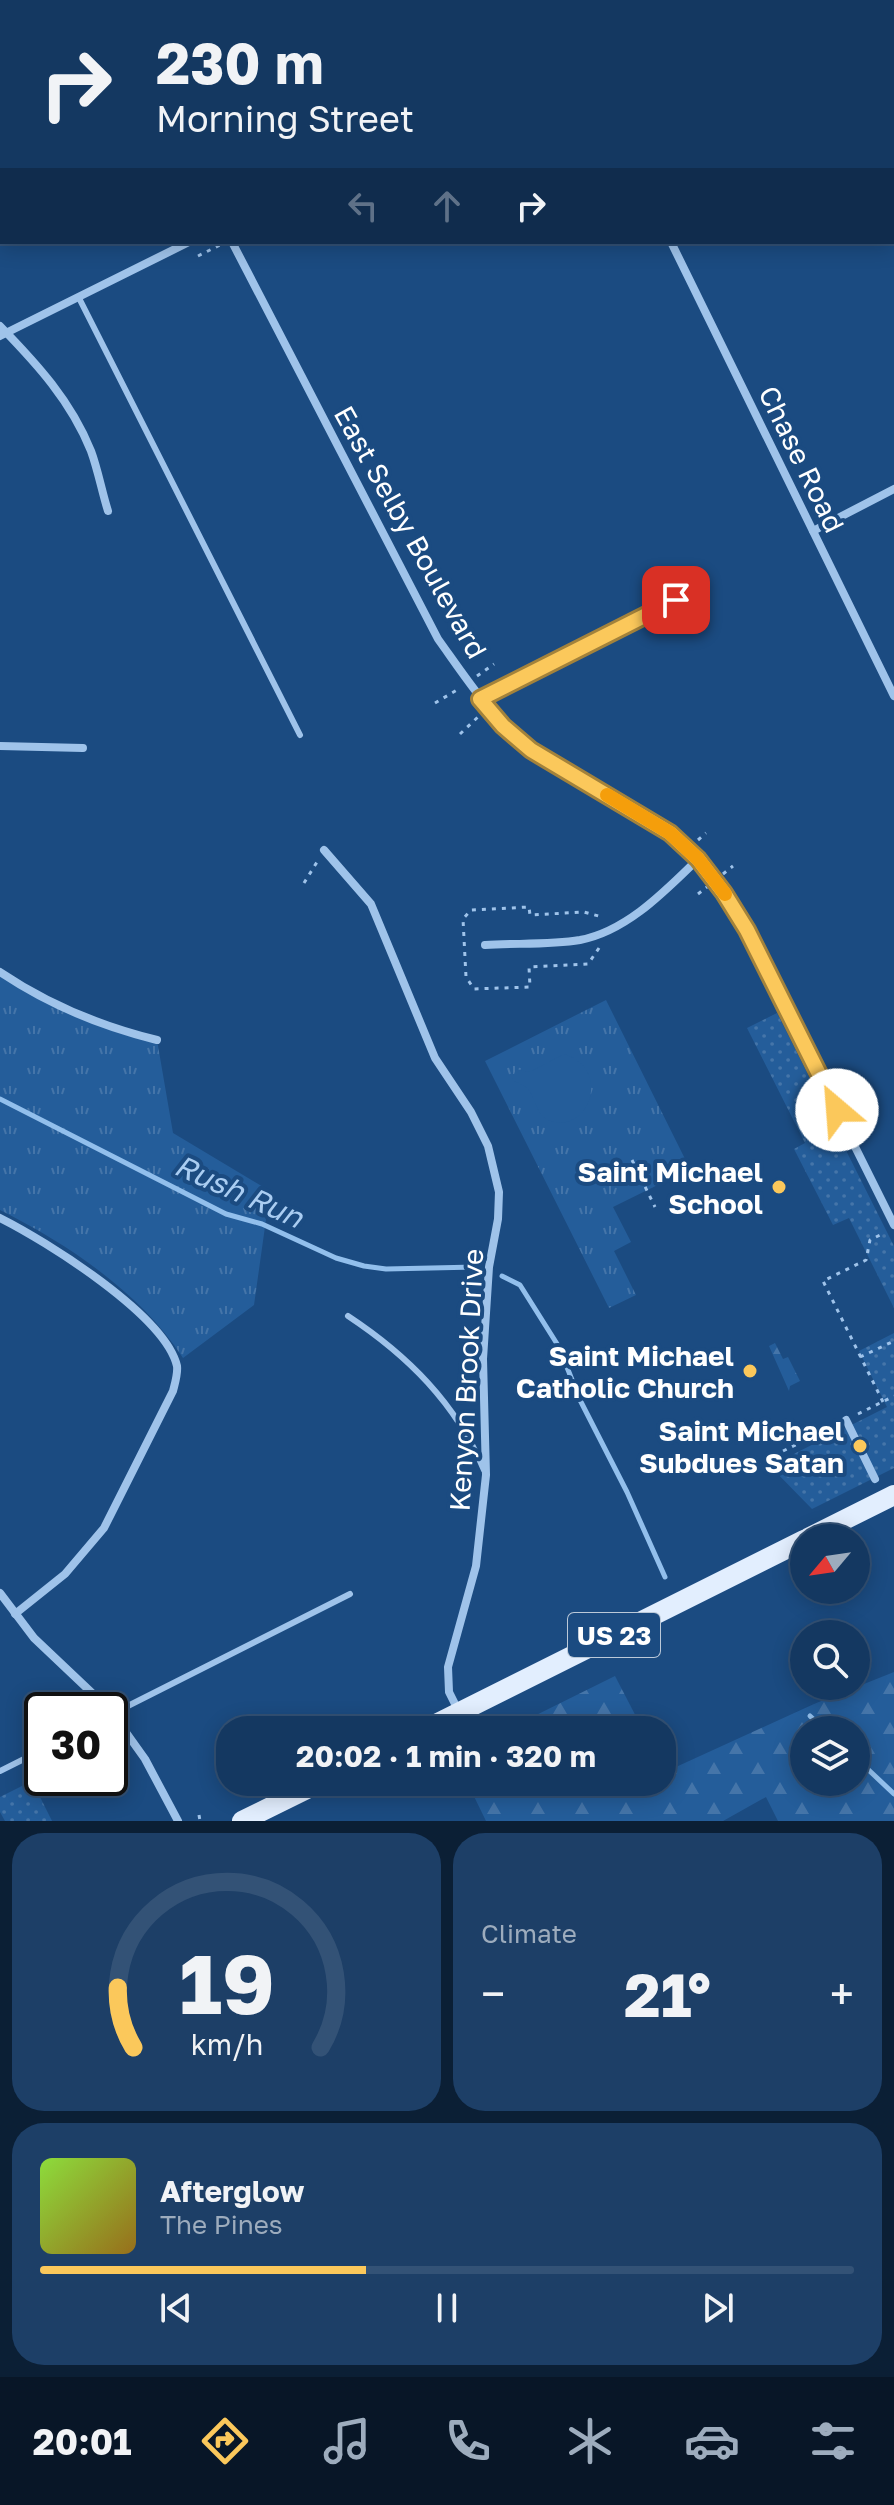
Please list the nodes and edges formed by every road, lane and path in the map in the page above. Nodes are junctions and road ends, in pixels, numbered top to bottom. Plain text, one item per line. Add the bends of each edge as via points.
1 (185, 244) edge
2 (233, 244) edge
3 (672, 244) edge
4 (220, 245) dead end
5 (198, 256) dead end
6 (79, 298) junction
7 (2, 331) edge
8 (894, 489) edge
9 (108, 511) dead end
10 (813, 531) junction
11 (676, 600) dead end
12 (494, 664) dead end
13 (474, 678) dead end
14 (457, 690) dead end
15 (894, 696) edge
16 (480, 699) junction
17 (435, 703) dead end
18 (479, 716) dead end
19 (460, 734) dead end
20 (300, 735) dead end
21 (0, 746) edge
22 (83, 748) dead end
23 (706, 833) dead end
24 (695, 843) dead end
25 (324, 850) joint
26 (698, 859) junction
27 (733, 866) dead end
28 (723, 874) dead end
29 (304, 883) dead end
30 (707, 887) dead end
31 (698, 894) dead end
32 (485, 945) dead end
33 (0, 972) edge
34 (157, 1040) dead end
35 (632, 1160) dead end
36 (655, 1207) dead end
37 (0, 1218) edge
38 (894, 1225) edge
39 (884, 1233) dead end
40 (348, 1316) dead end
41 (894, 1341) edge
42 (860, 1357) junction
43 (894, 1396) edge
44 (883, 1402) junction
45 (846, 1420) junction
46 (756, 1464) dead end
47 (486, 1475) junction
48 (875, 1479) dead end
49 (894, 1495) edge
50 (836, 1524) edge
51 (790, 1547) edge
52 (0, 1593) edge
53 (350, 1594) dead end
54 (15, 1614) junction
55 (90, 1692) edge
56 (128, 1704) edge
57 (459, 1712) junction
58 (451, 1716) edge
59 (128, 1736) edge
60 (24, 1759) edge
61 (0, 1771) edge
62 (293, 1796) edge
63 (199, 1815) dead end
64 (178, 1821) edge
65 (200, 1821) edge
66 (242, 1821) edge

1 - 6 street
2 - 16 street, East Selby Boulevard via 438,639
3 - 10 street, Chase Road
4 - 5 path
6 - 7 street
6 - 20 lane
7 - 9 street via 53,383 77,419
8 - 10 street
10 - 15 street, Chase Road
11 - 16 street
12 - 13 path
14 - 17 path
16 - 26 street, East Selby Boulevard via 531,750 670,833
18 - 19 path
21 - 22 street
23 - 24 path
25 - 29 path
25 - 47 street, Kenyon Brook Drive via 371,904 435,1058 488,1146 499,1192 483,1359
26 - 32 street via 629,919 602,933 579,940
26 - 38 street, East Selby Boulevard via 747,930
27 - 28 path
30 - 31 path
33 - 34 street via 57,1007
35 - 36 path
37 - 54 street via 126,1302 156,1329 177,1367 173,1391 104,1528 65,1574
39 - 42 path via 870,1240 866,1260 823,1281
40 - 47 lane via 436,1390 462,1424
41 - 42 path
42 - 44 path
43 - 44 path
44 - 45 path
45 - 46 path
45 - 48 street
47 - 57 street, Kenyon Brook Drive via 476,1566 448,1667 449,1692
49 - 50 main road, US 23
51 - 57 main road, US 23
52 - 54 street
53 - 56 lane
54 - 55 street
57 - 58 main road, US 23
59 - 64 street
60 - 61 lane
62 - 66 main road
63 - 65 path

